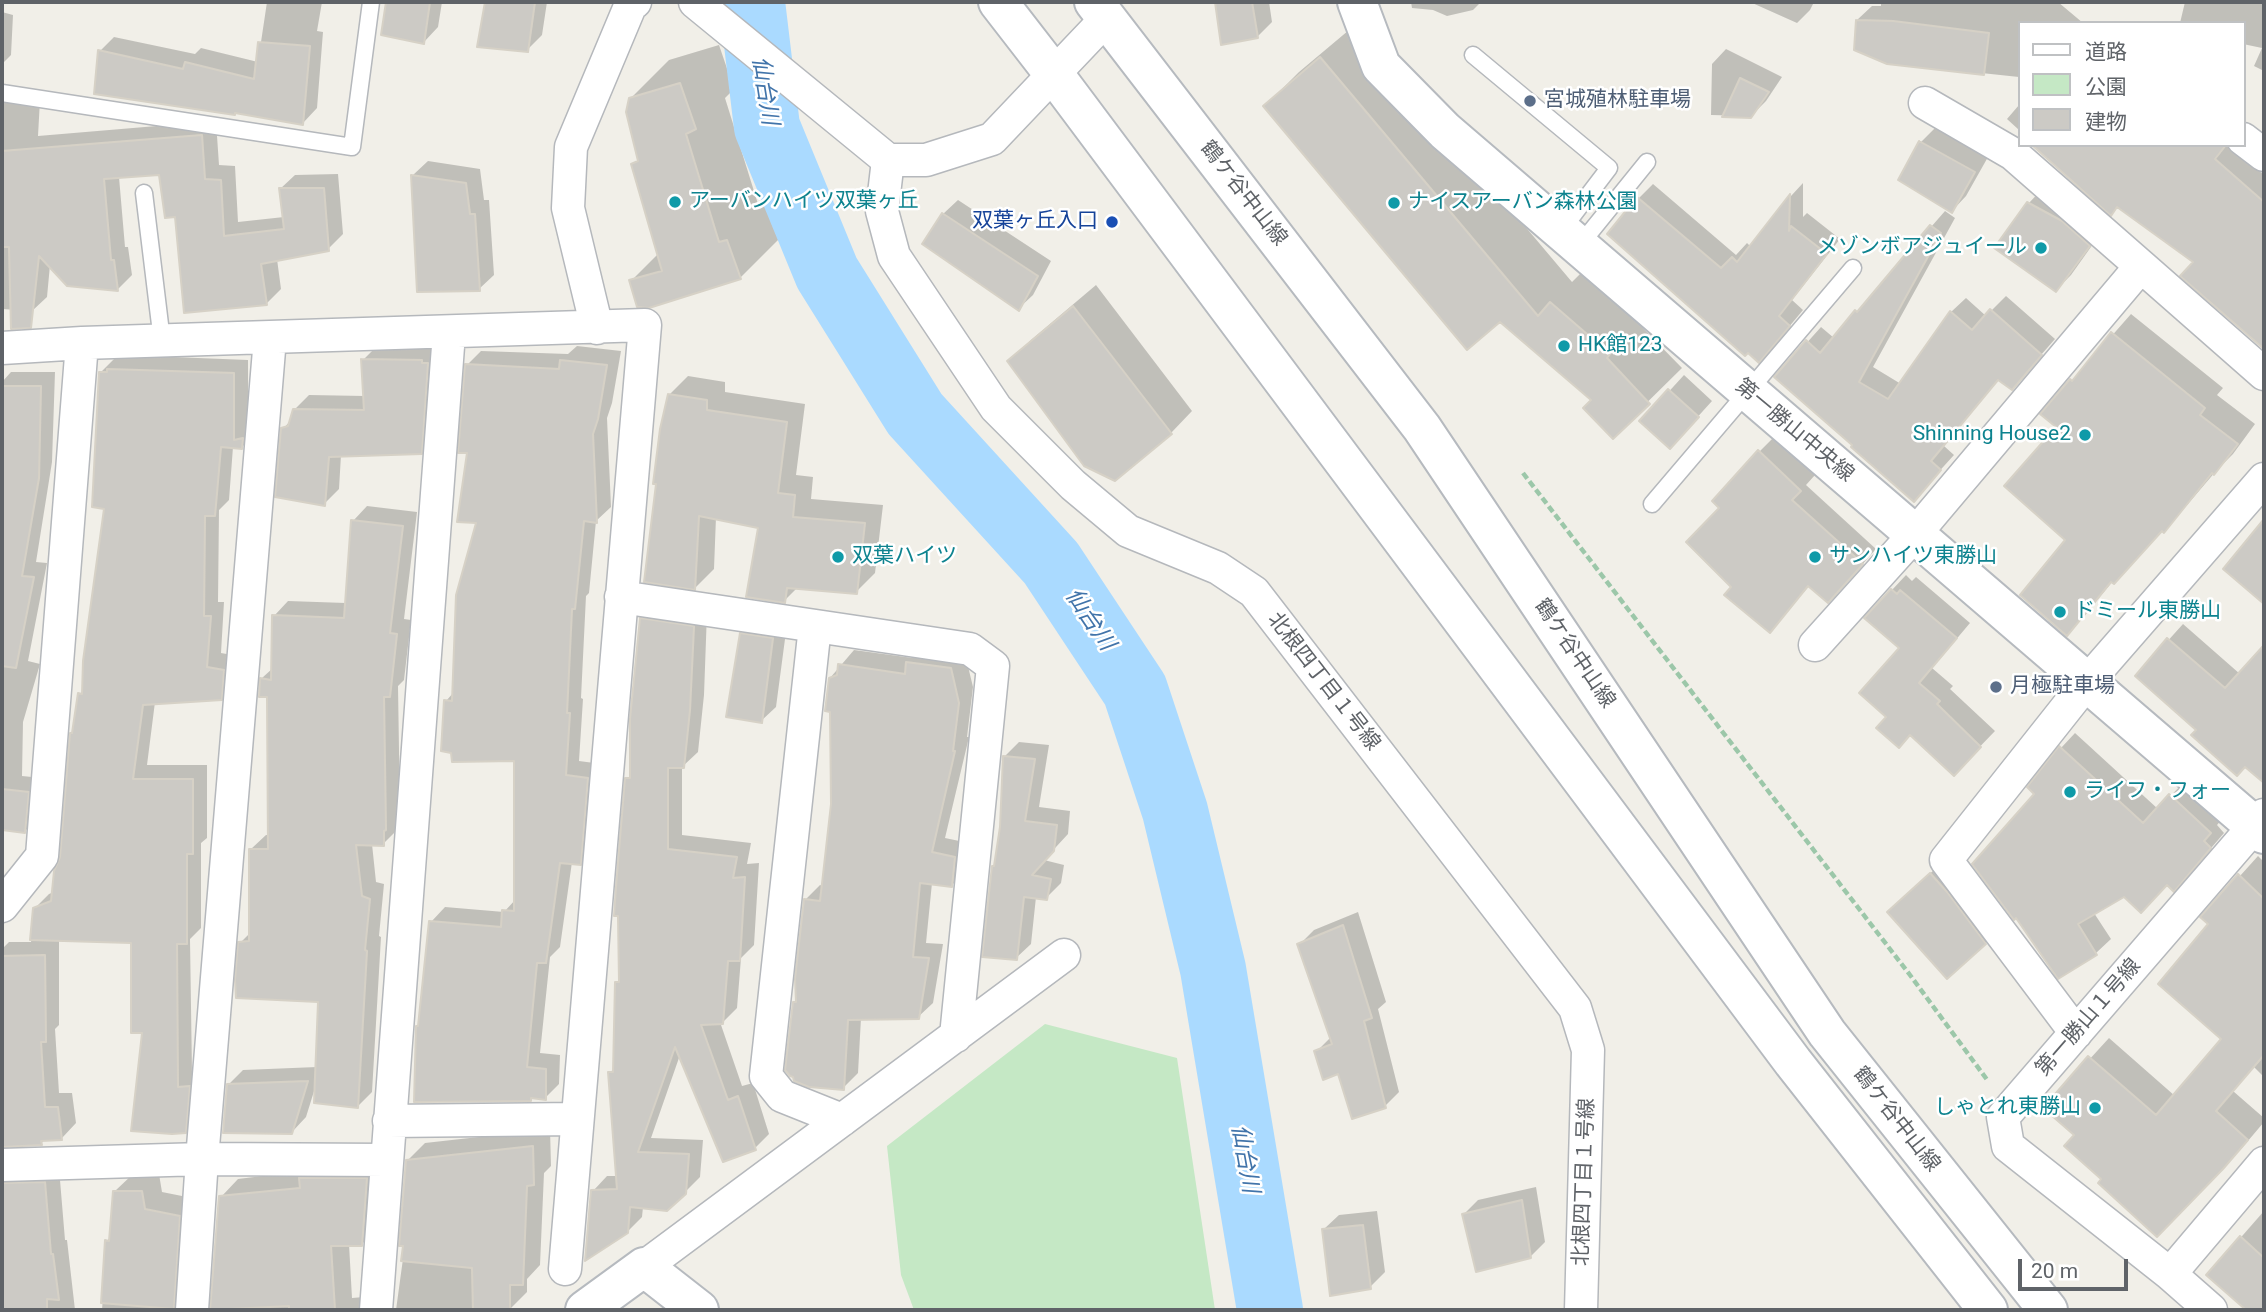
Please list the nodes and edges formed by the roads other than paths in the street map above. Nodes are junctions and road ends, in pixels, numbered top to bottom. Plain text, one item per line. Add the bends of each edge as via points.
1 (372, 2) edge
2 (635, 2) edge
3 (695, 2) edge
4 (998, 2) edge
5 (1357, 2) edge
6 (1101, 10) edge
7 (1473, 55) dead end
8 (1054, 73) junction
9 (2, 93) edge
10 (1925, 103) dead end
11 (2245, 141) edge
12 (2264, 155) edge
13 (888, 160) junction
14 (1647, 162) dead end
15 (144, 193) dead end
16 (1570, 239) junction
17 (2141, 265) junction
18 (1853, 268) dead end
19 (597, 328) junction
20 (449, 332) junction
21 (270, 338) junction
22 (162, 341) junction
23 (82, 343) junction
24 (2, 348) edge
25 (2264, 374) edge
26 (1747, 391) junction
27 (2264, 480) edge
28 (1652, 503) dead end
29 (1915, 534) junction
30 (621, 597) junction
31 (816, 626) junction
32 (1815, 645) dead end
33 (2087, 682) junction
34 (2261, 825) edge
35 (2, 906) edge
36 (1064, 955) dead end
37 (2076, 1033) junction
38 (956, 1035) junction
39 (577, 1119) junction
40 (842, 1120) junction
41 (390, 1121) junction
42 (202, 1159) junction
43 (387, 1160) junction
44 (2264, 1163) edge
45 (2, 1165) edge
46 (645, 1267) junction
47 (565, 1269) dead end
48 (2170, 1274) junction
49 (192, 1310) edge
50 (376, 1310) edge
51 (585, 1310) edge
52 (699, 1310) edge
53 (1581, 1310) edge
54 (1988, 1310) edge
55 (2048, 1310) edge
56 (2211, 1310) edge

1 - 9 lane via 352,147
2 - 19 street via 571,147 568,208
3 - 13 street
4 - 8 street
5 - 16 street, 第一勝山中央線 via 1381,66 1445,131
6 - 8 street
6 - 55 street, 鶴ケ谷中山線 via 1422,428 1827,1033
7 - 16 lane via 1609,169
8 - 13 street via 992,139 926,160
8 - 54 street via 1793,1062
10 - 17 street via 2012,154
11 - 12 street
13 - 53 street, 北根四丁目１号線 via 882,211 894,256 996,408 1073,485 1128,531 1218,568 1254,592 1575,1008 1588,1049
14 - 16 lane
15 - 22 lane
16 - 26 street, 第一勝山中央線
17 - 25 street
17 - 29 street
18 - 26 lane
19 - 20 street
19 - 30 street via 645,325
20 - 21 street
20 - 41 street
21 - 22 street
21 - 42 street
22 - 23 street
23 - 24 street
23 - 35 street via 42,856
26 - 28 lane
26 - 29 street, 第一勝山中央線
27 - 33 street
29 - 32 street
29 - 33 street, 第一勝山中央線
30 - 31 street
30 - 39 street
31 - 38 street via 970,649 993,666
31 - 40 street via 765,1076 782,1096
33 - 34 street, 第一勝山中央線
33 - 37 street via 1946,860
34 - 37 street, 第一勝山１号線
36 - 38 street
37 - 48 street, 第一勝山１号線 via 2003,1117 2008,1146
38 - 40 street
39 - 41 street
39 - 47 street
40 - 46 street
41 - 43 street
42 - 43 street
42 - 45 street
42 - 49 street
43 - 50 street
44 - 48 street
46 - 51 street
46 - 52 street
48 - 56 street

